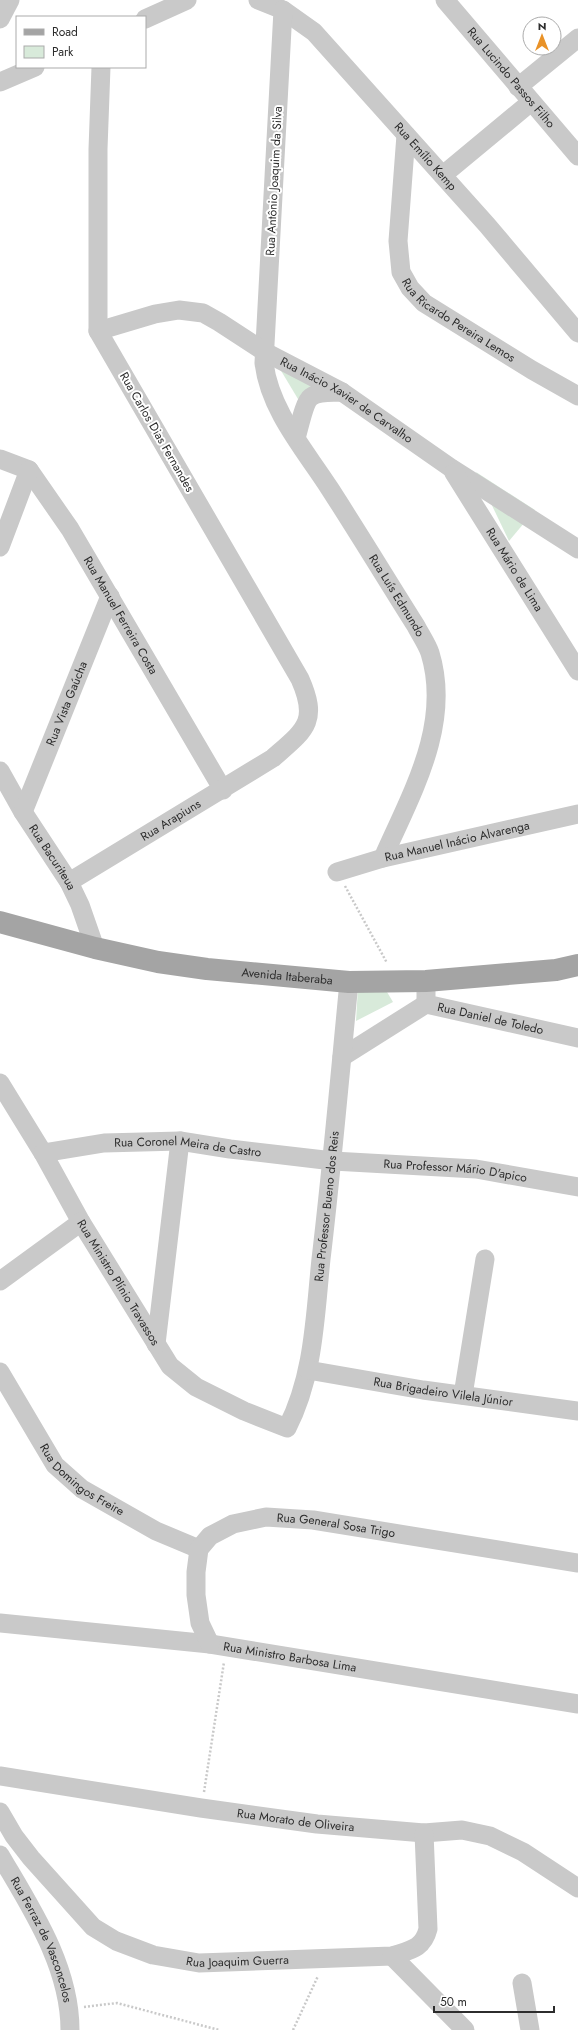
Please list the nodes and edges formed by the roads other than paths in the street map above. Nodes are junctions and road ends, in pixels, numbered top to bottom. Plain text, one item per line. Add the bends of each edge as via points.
1 (187, 0) edge
2 (258, 0) edge
3 (445, 0) edge
4 (282, 10) junction
5 (146, 18) edge
6 (578, 38) edge
7 (33, 68) edge
8 (102, 68) edge
9 (0, 82) edge
10 (518, 87) junction
11 (531, 102) junction
12 (406, 135) junction
13 (578, 156) edge
14 (443, 175) junction
15 (98, 331) junction
16 (578, 333) edge
17 (265, 352) junction
18 (342, 392) junction
19 (578, 396) edge
20 (296, 438) junction
21 (0, 459) edge
22 (451, 468) junction
23 (29, 470) junction
24 (0, 547) edge
25 (578, 549) edge
26 (110, 596) junction
27 (578, 671) edge
28 (274, 758) joint
29 (0, 771) edge
30 (223, 790) junction
31 (23, 812) junction
32 (578, 814) edge
33 (383, 858) junction
34 (337, 872) road end
35 (69, 882) junction
36 (0, 922) edge
37 (95, 948) junction
38 (578, 965) edge
39 (426, 981) junction
40 (348, 982) junction
41 (426, 1004) junction
42 (578, 1038) edge
43 (342, 1057) junction
44 (0, 1083) edge
45 (180, 1141) junction
46 (43, 1153) junction
47 (333, 1161) junction
48 (578, 1187) edge
49 (81, 1222) junction
50 (485, 1259) dead end
51 (0, 1281) edge
52 (156, 1344) junction
53 (308, 1370) junction
54 (0, 1372) edge
55 (463, 1395) junction
56 (578, 1411) edge
57 (287, 1428) joint
58 (199, 1549) junction
59 (578, 1563) edge
60 (0, 1623) edge
61 (219, 1645) junction
62 (578, 1704) edge
63 (0, 1776) edge
64 (1, 1816) edge
65 (424, 1833) junction
66 (0, 1855) edge
67 (578, 1888) edge
68 (392, 1956) junction
69 (522, 1983) dead end
70 (70, 2030) edge
71 (465, 2030) edge
72 (530, 2030) edge

1 - 5 street
2 - 4 street, Rua Emílio Kemp
3 - 10 street, Rua Lucindo Passos Filho
4 - 12 street, Rua Emílio Kemp via 314,32
4 - 17 street, Rua Antônio Joaquim da Silva
6 - 10 street
7 - 9 street
8 - 15 street via 98,149
10 - 11 street, Rua Lucindo Passos Filho
11 - 13 street, Rua Lucindo Passos Filho
11 - 14 street
12 - 14 street, Rua Emílio Kemp
12 - 19 street, Rua Ricardo Pereira Lemos via 398,241 401,272 410,288 424,303
14 - 16 street, Rua Emílio Kemp
15 - 17 street, Rua Inácio Xavier de Carvalho via 155,314 179,310 208,316
15 - 28 street, Rua Carlos Dias Fernandes via 300,679 308,697 310,710 307,723 299,735
17 - 18 street, Rua Inácio Xavier de Carvalho
17 - 20 street, Rua Luís Edmundo via 266,379 276,404
18 - 20 street via 311,397
18 - 22 street, Rua Inácio Xavier de Carvalho
20 - 33 street, Rua Luís Edmundo via 430,652 435,684 435,724 425,761
21 - 23 street
22 - 25 street, Rua Inácio Xavier de Carvalho
22 - 27 street, Rua Mário de Lima
23 - 24 street
23 - 26 street, Rua Manuel Ferreira Costa via 70,529
26 - 30 street, Rua Manuel Ferreira Costa
26 - 31 street, Rua Vista Gaúcha
28 - 30 street, Rua Arapiuns
29 - 31 street, Rua Bacuriteua
30 - 35 street, Rua Arapiuns
31 - 35 street, Rua Bacuriteua
32 - 33 street, Rua Manuel Inácio Alvarenga
33 - 34 street, Rua Manuel Inácio Alvarenga
35 - 37 street, Rua Bacuriteua
36 - 37 main road, Avenida Itaberaba
37 - 40 main road, Avenida Itaberaba via 158,962 207,969
38 - 39 main road, Avenida Itaberaba
39 - 40 main road, Avenida Itaberaba
39 - 41 street, Rua Daniel de Toledo
40 - 43 street, Rua Professor Bueno dos Reis
41 - 42 street, Rua Daniel de Toledo
41 - 43 street
43 - 47 street, Rua Professor Bueno dos Reis
44 - 46 street, Rua Ministro Plínio Travassos
45 - 46 street, Rua Coronel Meira de Castro via 104,1143
45 - 47 street, Rua Coronel Meira de Castro
45 - 52 street
46 - 49 street, Rua Ministro Plínio Travassos
47 - 48 street, Rua Professor Mário D'apico via 476,1169
47 - 53 street, Rua Professor Bueno dos Reis
49 - 51 street
49 - 52 street, Rua Ministro Plínio Travassos
50 - 55 street
52 - 57 street, Rua Ministro Plínio Travassos via 170,1366 196,1387 244,1411
53 - 55 street, Rua Brigadeiro Vilela Júnior
53 - 57 street, Rua Professor Bueno dos Reis via 297,1409
54 - 58 street, Rua Domingos Freire via 55,1465 82,1489 156,1531
55 - 56 street, Rua Brigadeiro Vilela Júnior
58 - 59 street, Rua General Sosa Trigo via 210,1536 233,1524 266,1517 313,1520
58 - 61 street via 196,1595 200,1623
60 - 61 street, Rua Ministro Barbosa Lima
61 - 62 street, Rua Ministro Barbosa Lima
63 - 65 street, Rua Morato de Oliveira via 317,1824
64 - 68 street, Rua Joaquim Guerra via 27,1852 93,1926 116,1941 153,1955 199,1963
65 - 67 street, Rua Morato de Oliveira via 462,1830 490,1836 523,1852
65 - 68 street, Rua Joaquim Guerra via 428,1929 425,1941 419,1946
66 - 70 street, Rua Ferraz de Vasconcelos via 42,1927 54,1955 70,2010
68 - 71 street
69 - 72 street

